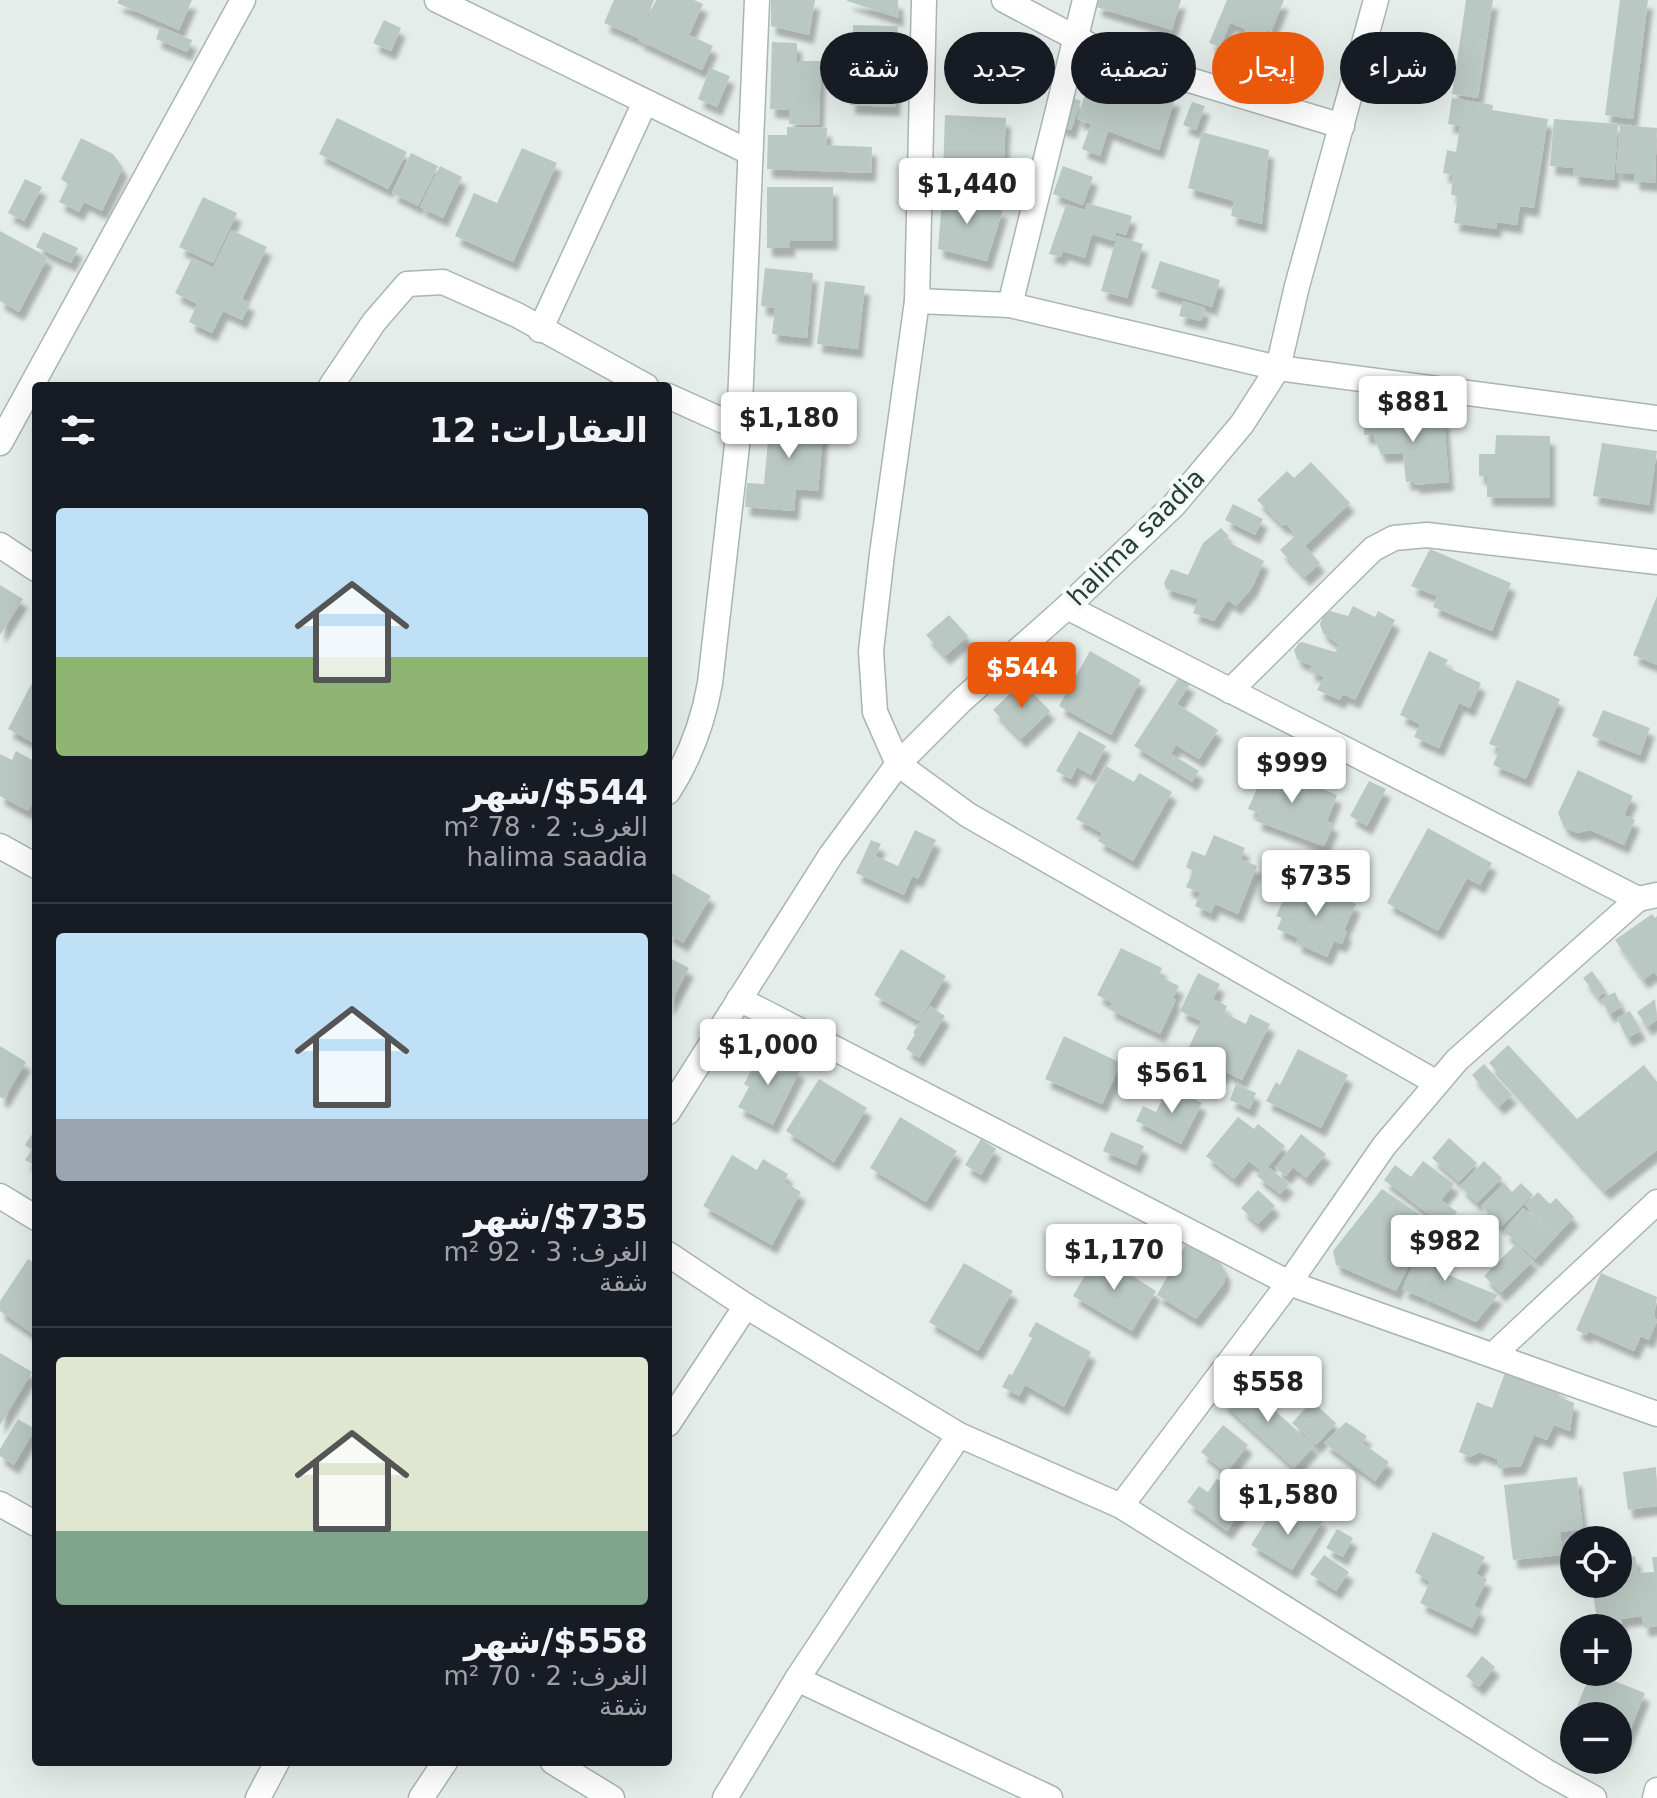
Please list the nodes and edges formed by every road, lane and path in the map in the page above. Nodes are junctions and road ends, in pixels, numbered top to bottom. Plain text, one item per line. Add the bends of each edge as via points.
1 (243, 0) edge
2 (437, 0) edge
3 (757, 0) edge
4 (924, 0) edge
5 (1004, 0) edge
6 (1085, 0) edge
7 (1376, 0) edge
8 (1079, 32) edge
9 (1071, 38) edge
10 (1071, 65) edge
11 (1196, 82) edge
12 (645, 102) junction
13 (1342, 126) junction
14 (749, 152) junction
15 (917, 301) junction
16 (1010, 305) junction
17 (540, 330) junction
18 (1278, 368) junction
19 (33, 382) edge
20 (334, 382) edge
21 (638, 382) edge
22 (32, 385) edge
23 (672, 398) edge
24 (1657, 418) edge
25 (739, 428) junction
26 (0, 443) edge
27 (0, 545) edge
28 (1657, 562) edge
29 (32, 566) edge
30 (1067, 607) junction
31 (1230, 691) junction
32 (898, 764) junction
33 (672, 786) edge
34 (0, 846) edge
35 (32, 864) edge
36 (1648, 897) edge
37 (739, 999) junction
38 (1437, 1083) junction
39 (672, 1106) edge
40 (1657, 1202) edge
41 (3, 1205) edge
42 (32, 1216) edge
43 (672, 1257) edge
44 (1289, 1283) junction
45 (746, 1306) junction
46 (1494, 1354) junction
47 (1657, 1414) edge
48 (672, 1418) edge
49 (959, 1435) junction
50 (0, 1504) edge
51 (1121, 1506) junction
52 (32, 1522) edge
53 (797, 1679) junction
54 (275, 1766) edge
55 (442, 1766) edge
56 (560, 1766) edge
57 (1657, 1790) edge
58 (258, 1798) edge
59 (421, 1798) edge
60 (612, 1798) edge
61 (725, 1798) edge
62 (1050, 1798) edge
63 (1594, 1798) edge
64 (1655, 1798) edge

1 - 19 street
2 - 12 street
3 - 14 street
4 - 15 street
5 - 9 street
6 - 8 street
7 - 13 street, halima saadia
10 - 16 street
11 - 13 street
12 - 14 street
12 - 17 street
13 - 18 street, halima saadia
14 - 25 street
15 - 16 street
15 - 32 street via 871,651 875,712
16 - 18 street
17 - 20 street via 443,282 407,284
17 - 21 street
18 - 24 street
18 - 30 street, halima saadia via 1242,424 1174,505
22 - 26 street
23 - 25 street
25 - 33 street via 710,683 703,720
27 - 29 street
28 - 31 street via 1427,535 1394,538 1373,549
30 - 31 street
30 - 32 street, halima saadia
31 - 36 street
32 - 37 street, halima saadia via 831,855
32 - 38 street via 981,823
34 - 35 street
36 - 38 street via 1457,1060
37 - 39 street, halima saadia
37 - 44 street
38 - 44 street via 1384,1146
40 - 46 street
41 - 42 street
43 - 45 street
44 - 46 street
44 - 51 street
45 - 48 street
45 - 49 street
46 - 47 street
49 - 51 street
49 - 53 street
50 - 52 street
51 - 63 street
53 - 61 street
53 - 62 street
54 - 58 street
55 - 59 street
56 - 60 street
57 - 64 street

